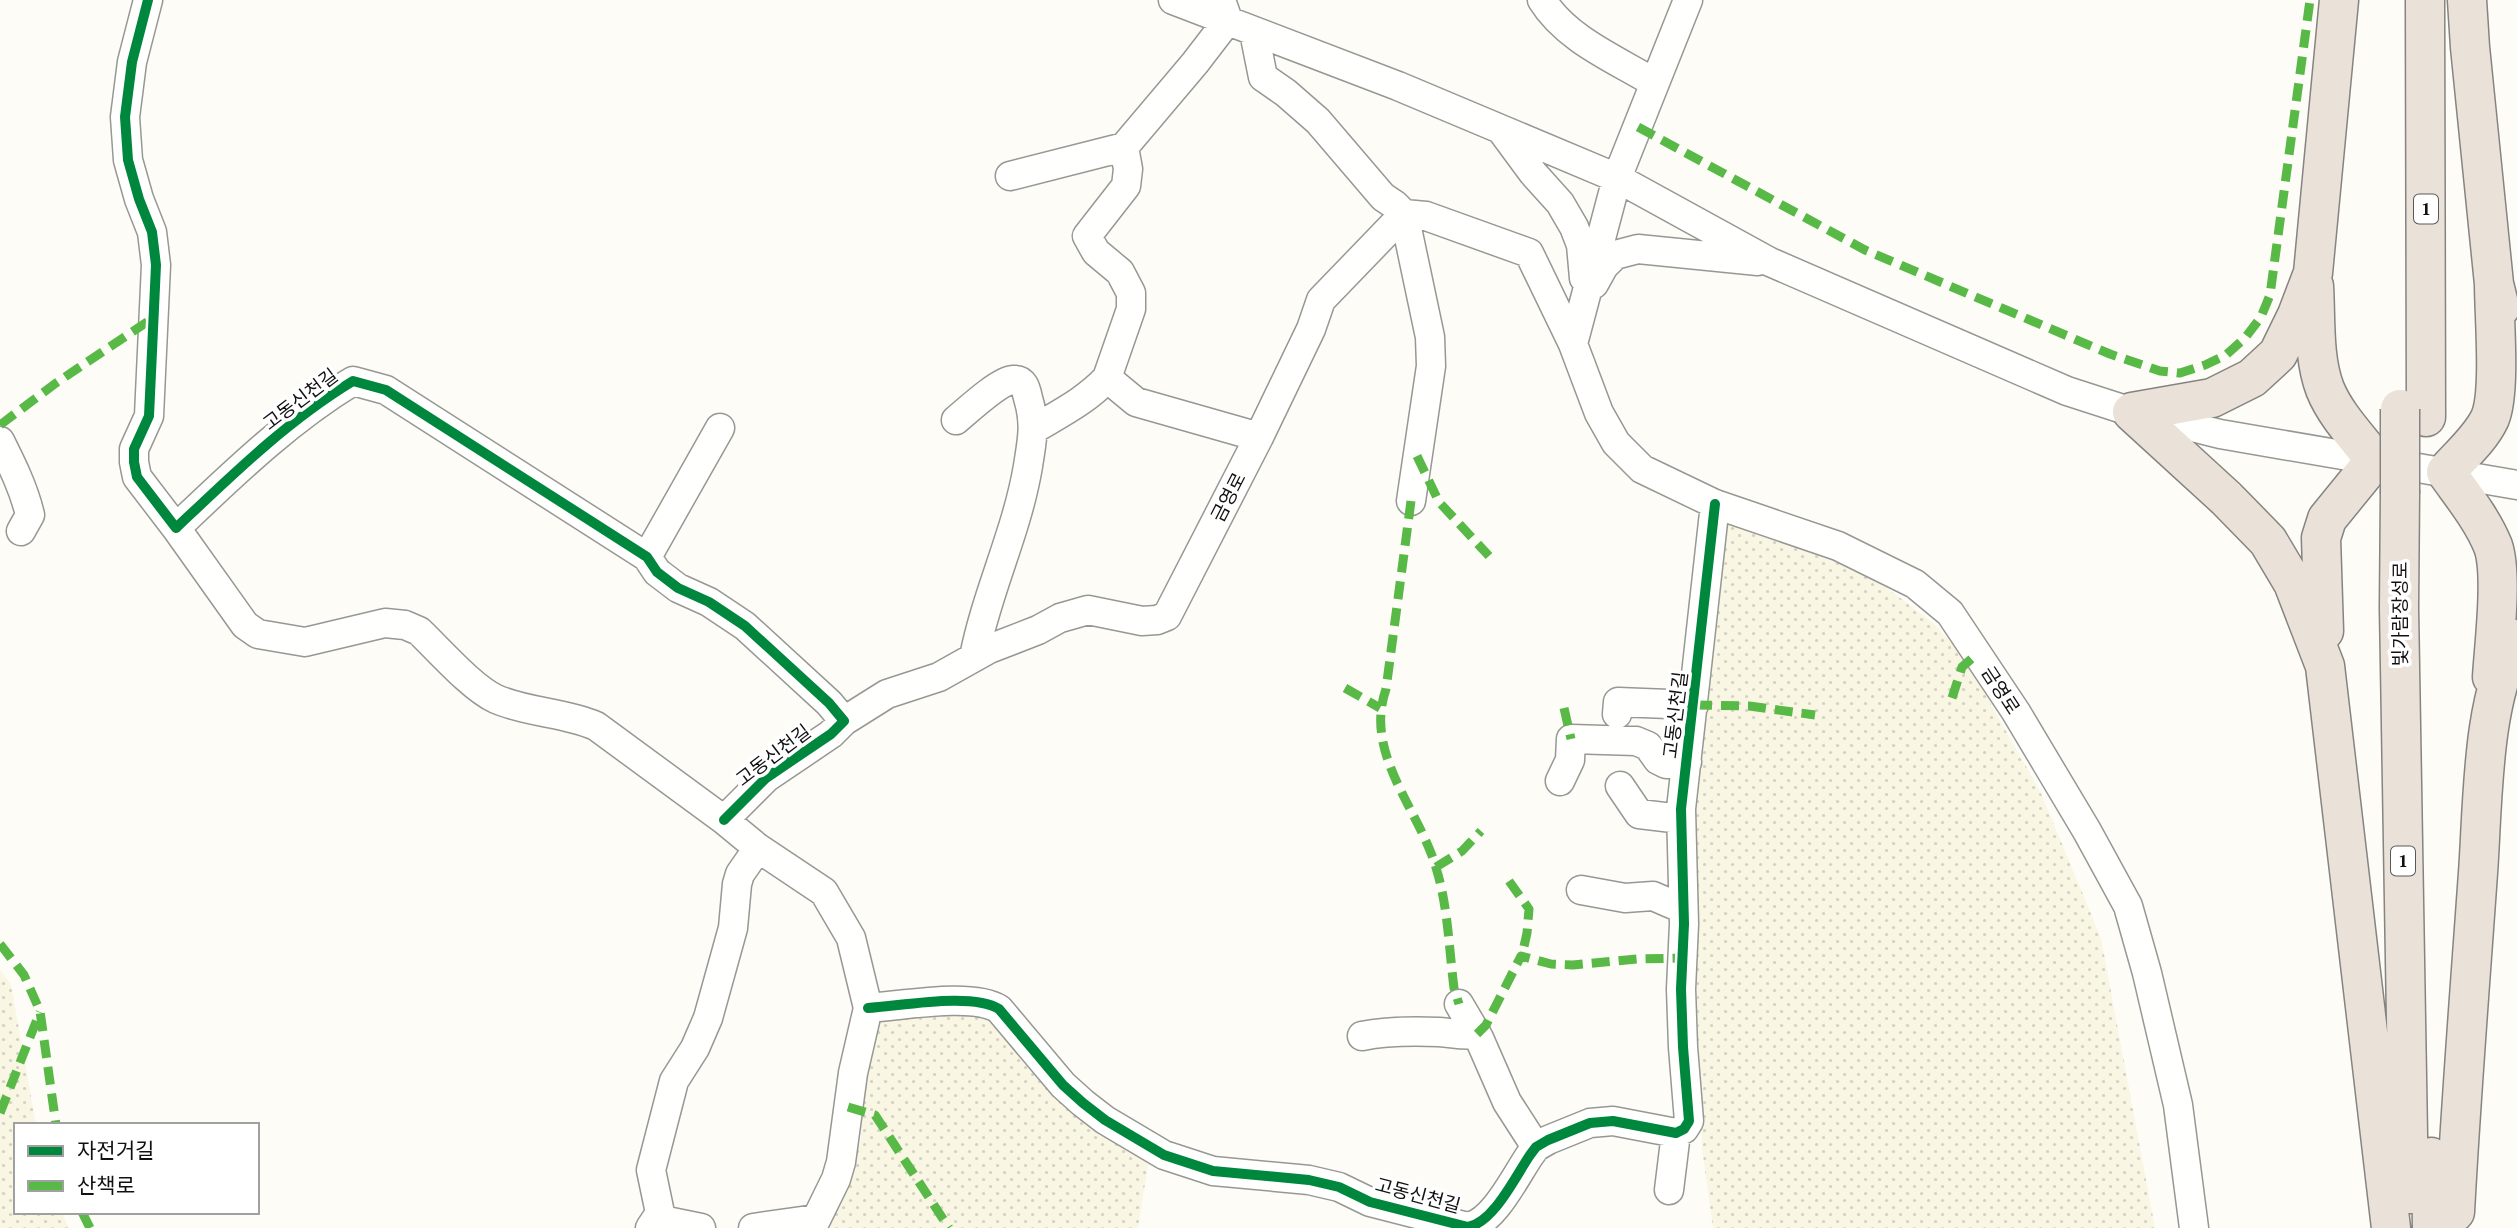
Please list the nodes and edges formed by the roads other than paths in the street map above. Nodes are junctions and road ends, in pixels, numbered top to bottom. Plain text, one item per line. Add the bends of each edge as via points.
1 (148, 0) edge
2 (1173, 0) edge
3 (1542, 0) edge
4 (1688, 0) edge
5 (2339, 0) edge
6 (2400, 0) edge
7 (2425, 0) edge
8 (2467, 0) edge
9 (1224, 10) edge
10 (1254, 32) junction
11 (1653, 82) junction
12 (1502, 131) junction
13 (1124, 147) junction
14 (1010, 176) dead end
15 (1617, 178) junction
16 (1404, 215) junction
17 (1770, 262) junction
18 (2313, 273) junction
19 (2494, 284) junction
20 (1586, 299) junction
21 (1573, 344) junction
22 (2517, 360) edge
23 (1107, 378) junction
24 (2132, 412) junction
25 (2413, 413) junction
26 (956, 420) dead end
27 (720, 428) dead end
28 (1034, 429) junction
29 (1259, 438) junction
30 (0, 441) edge
31 (2375, 460) junction
32 (2517, 485) edge
33 (2423, 489) junction
34 (1410, 501) dead end
35 (1716, 504) junction
36 (176, 528) junction
37 (21, 531) dead end
38 (646, 557) junction
39 (2517, 639) edge
40 (974, 657) junction
41 (2325, 666) junction
42 (1694, 705) junction
43 (1617, 714) dead end
44 (2490, 714) junction
45 (844, 721) junction
46 (1687, 762) junction
47 (1560, 781) dead end
48 (1620, 786) dead end
49 (1681, 819) junction
50 (724, 820) junction
51 (758, 848) junction
52 (1580, 890) dead end
53 (1683, 909) junction
54 (1459, 1004) dead end
55 (868, 1008) junction
56 (1477, 1034) junction
57 (1362, 1036) dead end
58 (1676, 1133) junction
59 (1536, 1147) junction
60 (1669, 1190) dead end
61 (654, 1223) edge
62 (814, 1224) edge
63 (701, 1228) edge
64 (753, 1228) edge
65 (2194, 1228) edge
66 (2391, 1228) edge
67 (2410, 1228) edge
68 (2432, 1228) edge
69 (2454, 1228) edge

1 - 36 street via 132,62 125,117 128,160 152,232 156,265 149,416 134,449 134,462 137,477
2 - 9 street
3 - 11 street via 1578,37
4 - 11 street
5 - 18 highway
6 - 25 highway, 빛가람장성로 / 1
7 - 25 highway, 빛가람장성로 / 1
8 - 19 highway
9 - 10 street
9 - 13 street via 1195,63
10 - 12 street
10 - 16 street via 1263,77 1318,121
11 - 15 street
12 - 15 street
12 - 20 street via 1574,227 1581,245
13 - 14 street
13 - 23 street via 1126,187 1087,236 1092,248 1120,272 1131,293 1131,309
15 - 17 street
15 - 20 street
16 - 21 street, 금영로 via 1426,216 1529,253
16 - 29 street, 금영로 via 1321,300
16 - 34 street via 1430,337 1431,366
17 - 20 street via 1638,249 1615,255 1604,265
17 - 24 street via 2067,391
18 - 24 highway via 2278,354 2252,378 2212,398
18 - 31 highway via 2324,387 2333,406
19 - 22 highway
19 - 33 highway via 2495,395 2490,418 2473,442
20 - 21 street
21 - 35 street, 금영로 via 1598,413 1616,443 1642,470
23 - 28 street
23 - 29 street via 1136,402
24 - 31 street via 2220,433
24 - 41 highway via 2268,541 2293,583
25 - 33 highway, 빛가람장성로 / 1
26 - 28 street via 1008,381 1019,380 1025,387
27 - 38 street
28 - 40 street via 1021,506
29 - 40 street, 금영로 via 1167,616 1142,621 1088,610
30 - 37 street via 23,488 30,515
31 - 33 street
31 - 41 highway via 2327,519 2321,538
32 - 33 street
33 - 44 highway via 2483,524 2494,549 2497,571
33 - 67 highway, 빛가람장성로 / 1 via 2399,621
33 - 68 highway, 빛가람장성로 / 1
35 - 42 street, 고동신천길
35 - 65 street, 금영로 via 1838,546 1914,584 1950,613 2008,700 2127,906 2178,1105
36 - 38 street, 고동신천길 via 256,452 353,381 386,390
36 - 50 street via 245,625 258,634 305,642 385,622 405,625 419,631 494,698 596,726
38 - 45 street, 고동신천길 via 678,588 745,626
39 - 44 highway
40 - 45 street, 고동신천길 via 939,677 887,694
41 - 66 highway
42 - 43 street via 1618,702
42 - 46 street, 고동신천길
44 - 69 highway
45 - 50 street, 고동신천길 via 766,778
46 - 47 street via 1666,764 1636,741 1571,738 1570,760
46 - 49 street, 고동신천길
48 - 49 street via 1632,821
49 - 53 street, 고동신천길
50 - 51 street
51 - 55 street via 824,892 851,938
51 - 61 street via 737,884 733,928 708,1018 674,1081 652,1170 659,1208
52 - 53 street via 1625,898 1653,896
53 - 58 street, 고동신천길 via 1681,1000 1689,1121
54 - 56 street
55 - 59 street, 고동신천길 via 972,1000 989,1003 1083,1103 1164,1155 1213,1171 1339,1187 1370,1202 1468,1227 1490,1214
55 - 62 street via 853,1073 841,1162
56 - 57 street
56 - 59 street via 1507,1102
58 - 59 street via 1613,1121 1590,1123
58 - 60 street, 고동신천길
61 - 63 street
62 - 64 street

